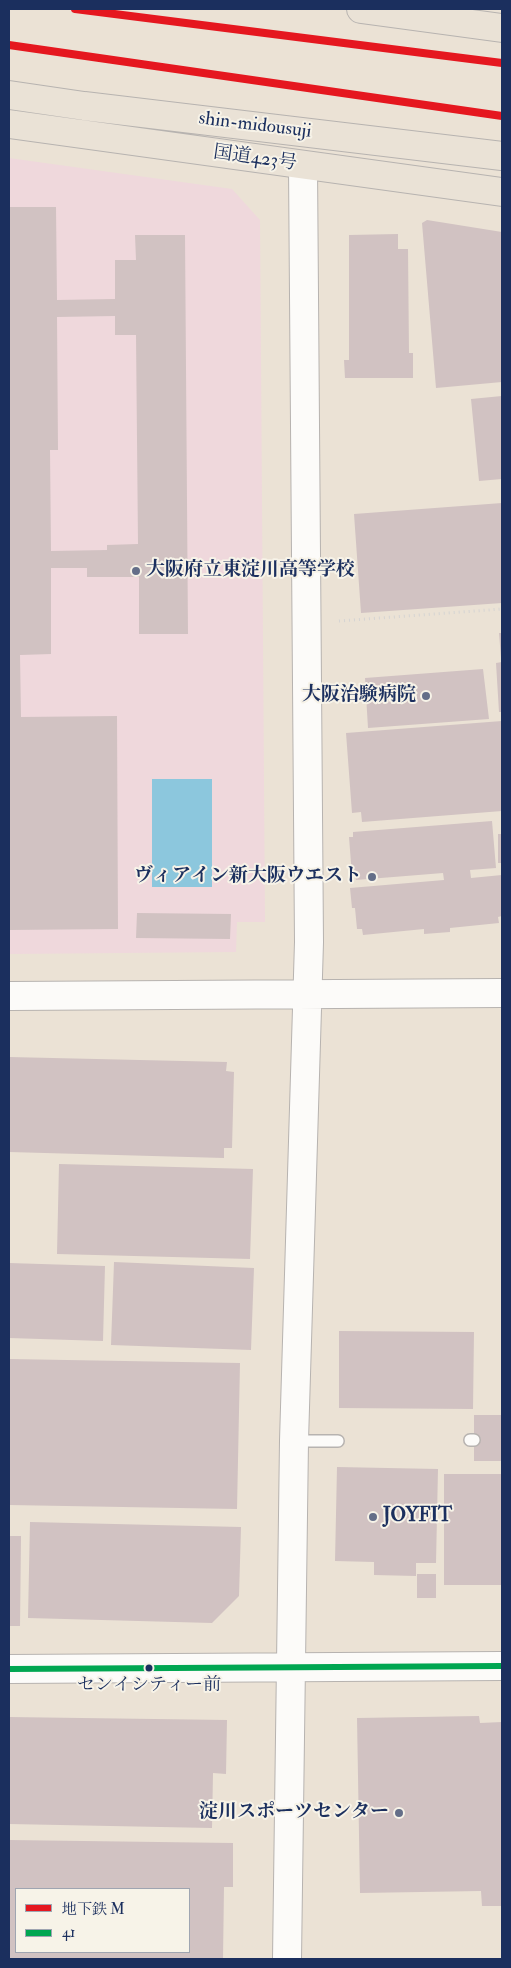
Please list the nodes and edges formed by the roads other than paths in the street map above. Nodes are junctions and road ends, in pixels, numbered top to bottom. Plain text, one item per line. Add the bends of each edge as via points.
1 (361, 9) edge
2 (502, 10) edge
3 (390, 13) junction
4 (502, 28) edge
5 (9, 95) edge
6 (9, 124) edge
7 (502, 156) edge
8 (303, 166) junction
9 (502, 192) edge
10 (502, 993) edge
11 (308, 994) junction
12 (9, 996) edge
13 (294, 1441) junction
14 (338, 1441) dead end
15 (290, 1666) junction
16 (502, 1666) edge
17 (9, 1669) edge
18 (287, 1959) edge

1 - 3 highway
2 - 3 highway
3 - 4 highway
5 - 7 highway, shin-midousuji
6 - 8 highway, 国道423号
8 - 9 highway, 国道423号
8 - 11 street
10 - 11 street
11 - 12 street
11 - 13 street
13 - 14 lane
13 - 15 street
15 - 16 street
15 - 17 street
15 - 18 street

